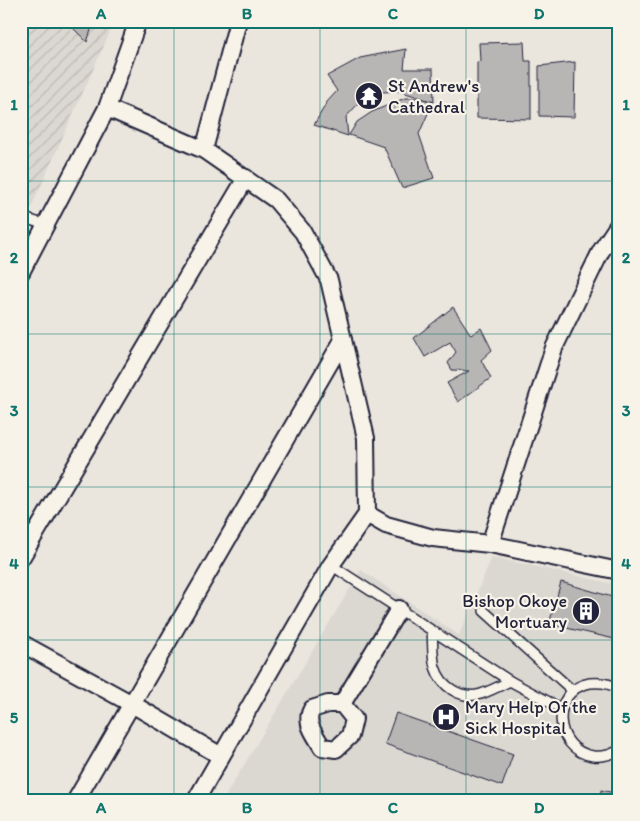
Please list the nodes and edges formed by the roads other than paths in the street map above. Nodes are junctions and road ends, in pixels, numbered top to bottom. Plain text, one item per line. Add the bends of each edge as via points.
1 (138, 21) edge
2 (238, 21) edge
3 (107, 108) junction
4 (204, 150) junction
5 (246, 178) junction
6 (21, 217) edge
7 (619, 224) edge
8 (46, 226) junction
9 (21, 272) edge
10 (343, 340) junction
11 (367, 514) junction
12 (490, 544) junction
13 (21, 558) edge
14 (331, 565) junction
15 (619, 571) edge
16 (399, 609) junction
17 (484, 611) dead end
18 (432, 631) junction
19 (21, 643) edge
20 (510, 681) junction
21 (619, 689) edge
22 (574, 691) junction
23 (132, 704) junction
24 (342, 704) dead end
25 (562, 709) junction
26 (619, 750) edge
27 (221, 756) junction
28 (76, 800) edge
29 (196, 800) edge

1 - 3 street
2 - 4 street
3 - 4 street
3 - 8 street
4 - 5 street
5 - 10 street via 276,200 303,232 328,280
5 - 13 street
6 - 8 lane
7 - 12 street via 601,251 554,348
8 - 9 street
10 - 11 street via 366,438
10 - 23 street
11 - 12 street via 386,525 433,538
11 - 14 street
12 - 15 street
14 - 16 lane
14 - 27 street
16 - 18 lane
16 - 24 street
17 - 22 lane
18 - 20 lane
18 - 20 lane via 434,666 447,687 469,696
19 - 23 street
20 - 25 lane
21 - 22 lane via 600,682 586,684
22 - 25 lane
23 - 27 street
23 - 28 street
25 - 26 lane via 565,737 574,748 586,755 600,757
27 - 29 street

